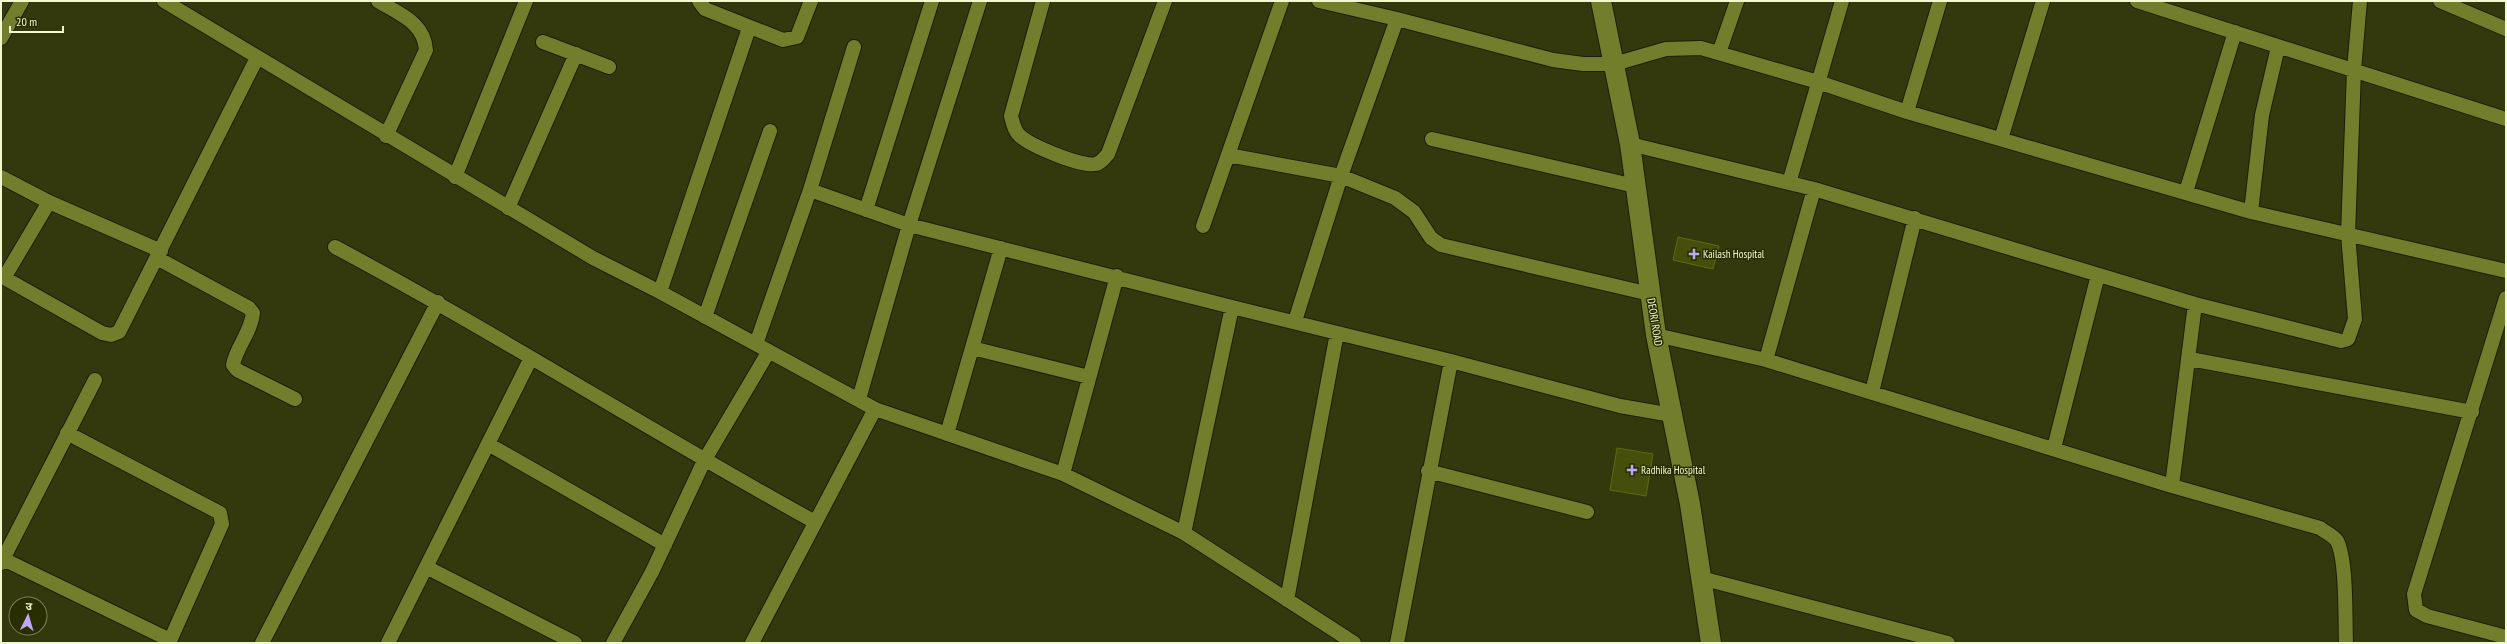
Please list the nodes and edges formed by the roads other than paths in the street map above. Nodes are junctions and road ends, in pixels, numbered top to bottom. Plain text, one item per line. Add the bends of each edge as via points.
1 (22, 1) edge
2 (164, 1) edge
3 (378, 1) edge
4 (526, 1) edge
5 (698, 1) edge
6 (811, 1) edge
7 (932, 1) edge
8 (980, 1) edge
9 (1043, 1) edge
10 (1165, 1) edge
11 (1282, 1) edge
12 (1319, 1) edge
13 (1601, 1) edge
14 (1736, 1) edge
15 (1842, 1) edge
16 (1940, 1) edge
17 (2043, 1) edge
18 (2137, 1) edge
19 (2360, 1) edge
20 (2440, 1) edge
21 (1397, 19) junction
22 (749, 28) junction
23 (2506, 29) edge
24 (2235, 32) junction
25 (1, 38) edge
26 (543, 42) dead end
27 (854, 47) dead end
28 (2278, 47) junction
29 (1719, 52) junction
30 (576, 54) junction
31 (257, 58) junction
32 (1614, 64) junction
33 (609, 67) dead end
34 (2354, 70) junction
35 (1818, 82) junction
36 (1907, 112) junction
37 (2506, 119) edge
38 (770, 131) dead end
39 (386, 136) junction
40 (1432, 139) dead end
41 (2001, 139) junction
42 (1630, 144) junction
43 (1228, 155) junction
44 (1341, 176) junction
45 (1, 177) edge
46 (455, 177) junction
47 (1789, 183) junction
48 (1635, 186) junction
49 (1814, 189) junction
50 (810, 190) junction
51 (2186, 192) junction
52 (49, 202) junction
53 (508, 208) junction
54 (866, 210) junction
55 (2251, 212) junction
56 (1916, 218) junction
57 (909, 224) junction
58 (1204, 226) dead end
59 (2348, 234) junction
60 (335, 247) dead end
61 (1001, 248) junction
62 (159, 254) junction
63 (2506, 271) edge
64 (2098, 275) junction
65 (1117, 276) junction
66 (2, 277) edge
67 (660, 292) junction
68 (1650, 294) junction
69 (2506, 298) edge
70 (438, 302) junction
71 (2195, 304) junction
72 (1232, 307) junction
73 (705, 317) junction
74 (1295, 321) junction
75 (1337, 333) junction
76 (1656, 335) junction
77 (756, 344) junction
78 (972, 348) junction
79 (769, 351) junction
80 (531, 358) junction
81 (2190, 359) junction
82 (1766, 360) junction
83 (1451, 361) junction
84 (1089, 377) junction
85 (95, 380) dead end
86 (1872, 392) junction
87 (295, 398) dead end
88 (859, 398) junction
89 (875, 409) junction
90 (2472, 412) junction
91 (1672, 415) junction
92 (67, 433) junction
93 (947, 434) junction
94 (488, 444) junction
95 (2054, 448) junction
96 (704, 461) junction
97 (1428, 471) junction
98 (1063, 474) junction
99 (2172, 486) junction
100 (1587, 512) dead end
101 (815, 522) junction
102 (1184, 533) junction
103 (665, 545) junction
104 (2, 561) edge
105 (426, 568) junction
106 (1701, 578) junction
107 (1288, 600) junction
108 (2506, 637) edge
109 (170, 642) edge
110 (1350, 642) edge
111 (262, 643) edge
112 (388, 643) edge
113 (575, 643) edge
114 (613, 643) edge
115 (752, 643) edge
116 (1397, 643) edge
117 (1711, 643) edge
118 (1948, 643) edge
119 (2346, 643) edge

1 - 25 street
2 - 31 street
3 - 39 street via 416,24 426,45 422,62
4 - 46 street
5 - 22 street via 705,9
6 - 22 street via 800,32 793,39 783,40
7 - 54 street
8 - 57 street
9 - 10 street via 1011,116 1014,127 1020,136 1039,147 1080,163 1095,164 1108,154
11 - 43 street
12 - 21 street
13 - 32 street, DEORI ROAD
14 - 29 street
15 - 35 street
16 - 36 street
17 - 41 street
18 - 24 street
19 - 34 street
20 - 23 street
21 - 32 street via 1553,60 1583,64
21 - 44 street
22 - 67 street
24 - 28 street
24 - 51 street
26 - 30 street
27 - 50 street
28 - 34 street
28 - 55 street via 2262,115
29 - 32 street via 1701,48 1666,49
29 - 35 street
30 - 33 street
30 - 53 street
31 - 39 street
31 - 62 street
32 - 42 street, DEORI ROAD
34 - 37 street
34 - 59 street
35 - 36 street
35 - 47 street
36 - 41 street
38 - 73 street
39 - 46 street
40 - 48 street
41 - 51 street
42 - 47 street
42 - 48 street, DEORI ROAD
43 - 44 street
43 - 58 street
44 - 68 street via 1405,204 1431,238 1441,245
44 - 74 street
45 - 52 street
46 - 53 street
47 - 49 street
48 - 68 street, DEORI ROAD
49 - 56 street
49 - 82 street
50 - 54 street
50 - 77 street
51 - 55 street
52 - 62 street
52 - 66 street
53 - 67 street via 593,258
54 - 57 street
55 - 59 street
56 - 64 street
56 - 86 street
57 - 61 street
57 - 88 street
59 - 63 street
59 - 71 street via 2355,319 2348,339 2335,340
60 - 70 street
61 - 65 street
61 - 78 street
62 - 66 street via 124,324 119,332 111,335 102,333
62 - 87 street via 249,308 253,314 252,323 235,356 233,366
64 - 71 street
64 - 95 street
65 - 72 street
65 - 84 street
67 - 73 street
68 - 76 street, DEORI ROAD
69 - 90 street
70 - 80 street
70 - 111 street
71 - 81 street
72 - 74 street
72 - 102 street
73 - 77 street
74 - 75 street
75 - 83 street
75 - 107 street
76 - 82 street
76 - 91 street, DEORI ROAD
77 - 79 street
78 - 84 street
78 - 93 street
79 - 88 street
79 - 96 street
80 - 94 street
80 - 96 street
81 - 90 street
81 - 99 street
82 - 86 street
83 - 91 street via 1620,406
83 - 97 street
84 - 98 street
85 - 92 street
86 - 95 street
88 - 89 street
89 - 93 street
89 - 101 street
90 - 108 street via 2416,587 2414,602 2416,610 2427,616
91 - 106 street, DEORI ROAD via 1690,504
92 - 104 street
92 - 109 street via 220,513 222,524
93 - 98 street
94 - 103 street
94 - 105 street
95 - 99 street
96 - 101 street
96 - 103 street
97 - 100 street
97 - 116 street
98 - 102 street
99 - 119 street via 2320,528 2331,535 2336,541 2342,564
101 - 115 street
102 - 107 street
103 - 114 street
104 - 109 street
105 - 112 street
105 - 113 street
106 - 117 street, DEORI ROAD
106 - 118 street
107 - 110 street

